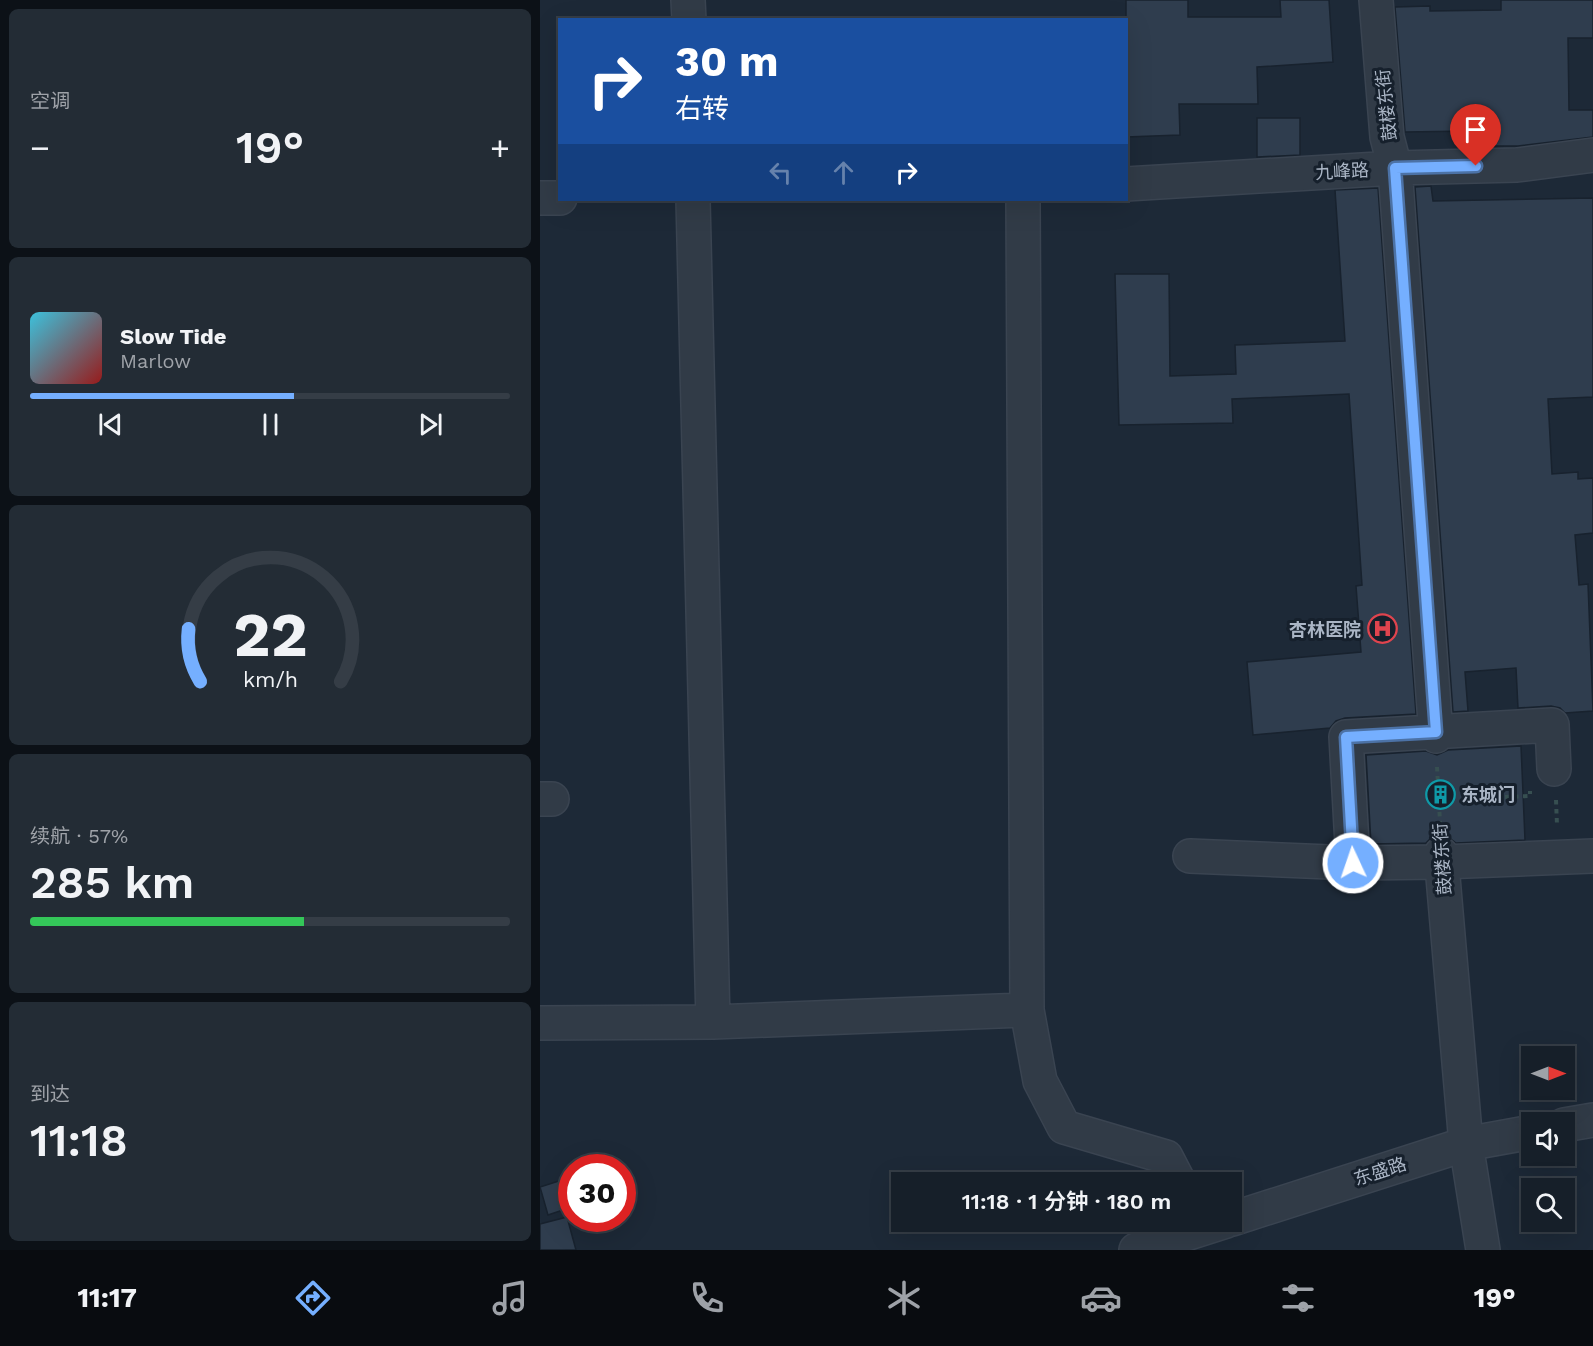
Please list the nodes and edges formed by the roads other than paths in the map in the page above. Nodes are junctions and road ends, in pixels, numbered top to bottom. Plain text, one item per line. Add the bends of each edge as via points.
1 (688, 0) edge
2 (1376, 0) edge
3 (689, 18) edge
4 (1593, 155) edge
5 (1395, 168) junction
6 (1128, 184) edge
7 (540, 198) edge
8 (558, 198) edge
9 (693, 201) edge
10 (1023, 201) edge
11 (1436, 734) junction
12 (1554, 769) road end
13 (1190, 855) dead end
14 (1593, 856) edge
15 (1441, 858) junction
16 (1353, 863) junction
17 (1027, 1010) junction
18 (712, 1022) junction
19 (540, 1023) edge
20 (1593, 1120) edge
21 (1575, 1123) edge
22 (1521, 1133) edge
23 (1466, 1144) junction
24 (1174, 1172) edge
25 (1242, 1214) edge
26 (1187, 1232) edge
27 (1136, 1250) edge
28 (1483, 1250) edge

1 - 3 street
2 - 5 street, 鼓楼东街 via 1387,137
4 - 5 street, 九峰路 via 1517,165
5 - 6 street, 九峰路
5 - 11 street, 鼓楼东街
7 - 8 street
9 - 18 street
10 - 17 street
11 - 12 street via 1552,725
11 - 16 street via 1346,737
13 - 16 street
14 - 15 street
15 - 16 street
15 - 23 street, 鼓楼东街
17 - 18 street
17 - 24 street via 1040,1082 1064,1127 1166,1157
18 - 19 street
20 - 21 street
22 - 23 street, 东盛路
23 - 25 street, 东盛路
23 - 28 street, 鼓楼东街
26 - 27 street, 东盛路

